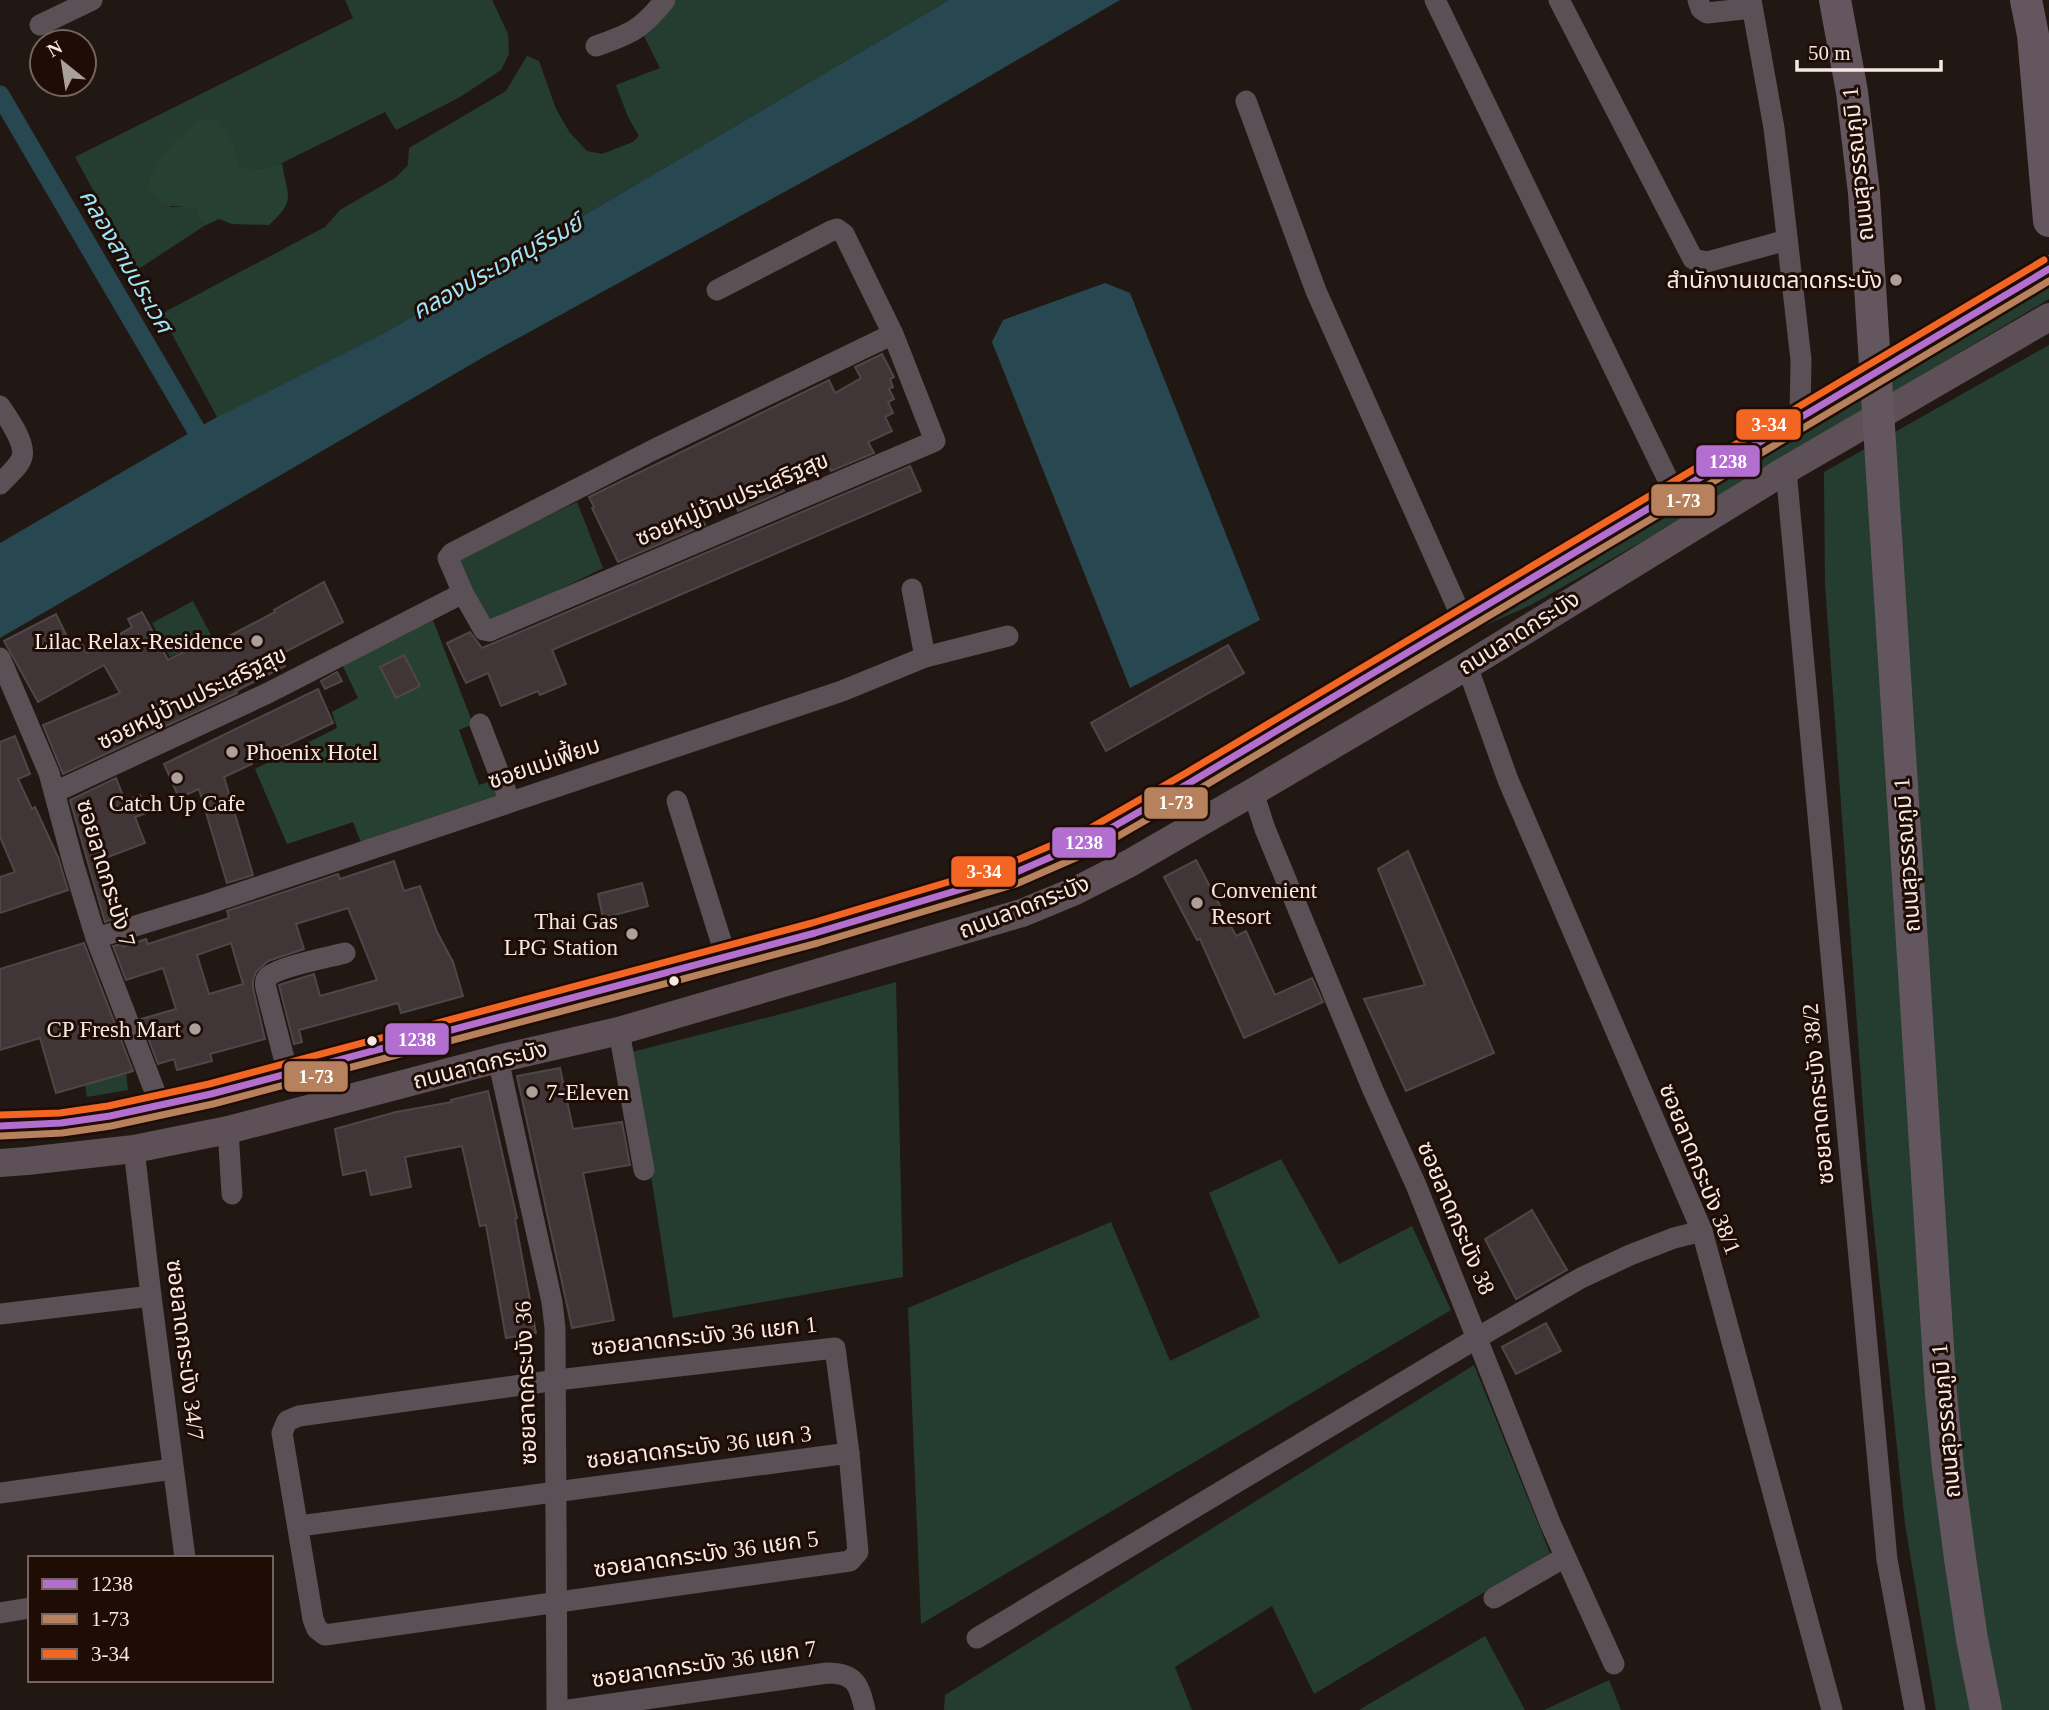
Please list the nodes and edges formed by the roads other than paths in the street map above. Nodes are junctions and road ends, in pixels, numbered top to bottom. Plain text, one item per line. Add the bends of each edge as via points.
1 (92, 0) edge
2 (665, 0) edge
3 (1435, 0) edge
4 (1559, 0) edge
5 (1698, 0) edge
6 (1835, 0) edge
7 (2026, 0) edge
8 (1751, 4) edge
9 (40, 25) dead end
10 (596, 46) dead end
11 (1246, 101) dead end
12 (2049, 221) edge
13 (1787, 240) junction
14 (2049, 269) edge
15 (717, 290) dead end
16 (2049, 317) edge
17 (893, 334) junction
18 (0, 406) edge
19 (1800, 417) junction
20 (1786, 470) junction
21 (0, 484) edge
22 (1674, 492) junction
23 (0, 498) edge
24 (912, 589) dead end
25 (463, 593) junction
26 (1463, 620) junction
27 (1008, 636) dead end
28 (925, 657) junction
29 (0, 658) edge
30 (1467, 666) junction
31 (1298, 717) junction
32 (480, 724) dead end
33 (1321, 750) junction
34 (55, 792) junction
35 (1253, 792) junction
36 (677, 801) dead end
37 (510, 802) junction
38 (96, 938) junction
39 (345, 953) dead end
40 (726, 957) junction
41 (491, 1019) junction
42 (619, 1031) junction
43 (498, 1059) junction
44 (288, 1074) junction
45 (160, 1105) junction
46 (0, 1126) edge
47 (228, 1130) junction
48 (134, 1149) junction
49 (0, 1163) edge
50 (644, 1170) dead end
51 (232, 1194) dead end
52 (1702, 1231) junction
53 (151, 1296) junction
54 (0, 1314) edge
55 (1477, 1338) junction
56 (557, 1380) junction
57 (849, 1453) junction
58 (173, 1469) junction
59 (556, 1492) junction
60 (0, 1493) edge
61 (299, 1527) junction
62 (185, 1556) edge
63 (1565, 1557) junction
64 (1494, 1598) dead end
65 (556, 1601) junction
66 (28, 1608) edge
67 (0, 1613) edge
68 (977, 1638) dead end
69 (1614, 1664) dead end
70 (557, 1710) edge
71 (569, 1710) edge
72 (865, 1710) edge
73 (1832, 1710) edge
74 (1915, 1710) edge
75 (1986, 1710) edge

1 - 9 street
2 - 10 street via 630,34
3 - 22 street
4 - 13 street via 1693,259 1707,262
5 - 8 street via 1707,13
6 - 75 highway, ถนนสุวรรณภูมิ 1, bridge via 1864,193 1941,1394 1960,1558
7 - 12 highway
8 - 13 street via 1774,128
11 - 26 street via 1316,291
13 - 19 street via 1801,360
14 - 19 main road, ถนนลาดกระบัง
15 - 17 street, ซอยหมู่บ้านประเสริฐสุข via 837,229 844,233
16 - 20 main road, ถนนลาดกระบัง
17 - 25 street, ซอยหมู่บ้านประเสริฐสุข via 452,553 448,558
17 - 25 street, ซอยหมู่บ้านประเสริฐสุข via 935,441 489,631 481,628
18 - 21 street via 16,433 22,456
19 - 22 main road, ถนนลาดกระบัง
20 - 30 main road, ถนนลาดกระบัง
20 - 74 street, ซอยลาดกระบัง 38/2 via 1887,1560
21 - 23 street
22 - 26 main road, ถนนลาดกระบัง
24 - 28 street
25 - 34 street, ซอยหมู่บ้านประเสริฐสุข via 268,693
26 - 31 main road, ถนนลาดกระบัง
27 - 28 street, ซอยแม่เฟี้ยม
28 - 37 street, ซอยแม่เฟี้ยม via 842,691
29 - 34 street, ซอยลาดกระบัง 7
30 - 33 main road, ถนนลาดกระบัง
30 - 52 street, ซอยลาดกระบัง 38/1 via 1513,792
31 - 33 main road
31 - 40 main road, ถนนลาดกระบัง via 1133,816 1051,858 962,890
32 - 37 street
33 - 35 main road, ถนนลาดกระบัง
34 - 38 street, ซอยลาดกระบัง 7
35 - 42 main road, ถนนลาดกระบัง via 1130,863 1022,913
35 - 55 street, ซอยลาดกระบัง 38
36 - 40 street
37 - 38 street, ซอยแม่เฟี้ยม
38 - 45 street, ซอยลาดกระบัง 7
39 - 44 street via 281,970 265,981
40 - 41 main road, ถนนลาดกระบัง
41 - 43 main road
41 - 44 main road, ถนนลาดกระบัง
42 - 43 main road, ถนนลาดกระบัง
42 - 50 street
43 - 47 main road, ถนนลาดกระบัง
43 - 56 street, ซอยลาดกระบัง 36 via 552,1302
44 - 45 main road, ถนนลาดกระบัง
45 - 46 main road, ถนนลาดกระบัง via 61,1123
47 - 48 main road, ถนนลาดกระบัง
47 - 51 street
48 - 49 main road, ถนนลาดกระบัง
48 - 53 street, ซอยลาดกระบัง 34/7
52 - 55 street via 1630,1255 1581,1278
52 - 73 street, ซอยลาดกระบัง 38/1
53 - 54 street
53 - 58 street, ซอยลาดกระบัง 34/7
55 - 63 street, ซอยลาดกระบัง 38
55 - 68 street
56 - 57 street, ซอยลาดกระบัง 36 แยก 1 via 835,1348
56 - 59 street, ซอยลาดกระบัง 36
56 - 61 street via 287,1421 282,1433
57 - 59 street, ซอยลาดกระบัง 36 แยก 3
57 - 65 street, ซอยลาดกระบัง 36 แยก 5 via 858,1552 850,1561
58 - 60 street
58 - 62 street, ซอยลาดกระบัง 34/7
59 - 61 street, ซอยลาดกระบัง 36 แยก 3
59 - 65 street, ซอยลาดกระบัง 36
61 - 65 street, ซอยลาดกระบัง 36 แยก 5 via 313,1619 325,1635
63 - 64 street
63 - 69 street, ซอยลาดกระบัง 38
65 - 70 street, ซอยลาดกระบัง 36
66 - 67 street
71 - 72 street, ซอยลาดกระบัง 36 แยก 7 via 827,1673 849,1676 857,1684

